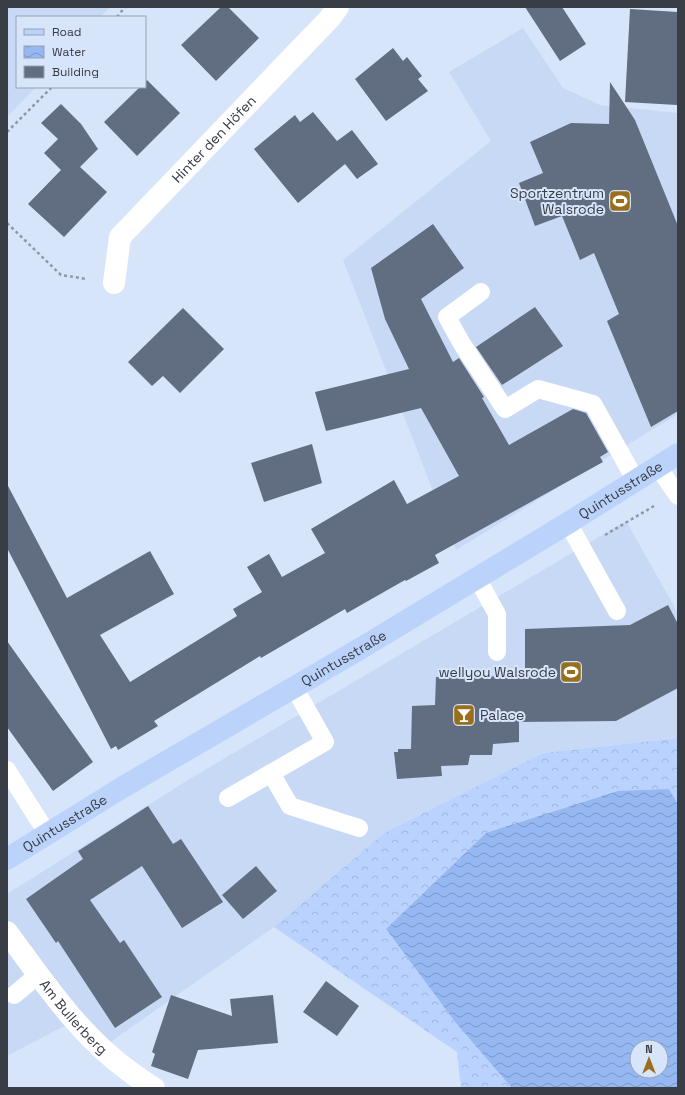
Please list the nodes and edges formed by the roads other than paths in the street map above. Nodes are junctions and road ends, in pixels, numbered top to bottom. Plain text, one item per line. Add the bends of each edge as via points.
1 (338, 7) edge
2 (114, 283) road end
3 (481, 292) dead end
4 (678, 454) edge
5 (658, 467) junction
6 (636, 481) junction
7 (678, 496) edge
8 (568, 523) junction
9 (477, 578) junction
10 (617, 611) dead end
11 (497, 652) dead end
12 (294, 687) junction
13 (7, 770) edge
14 (271, 773) junction
15 (228, 798) dead end
16 (359, 828) dead end
17 (47, 833) junction
18 (7, 859) edge
19 (7, 932) edge
20 (38, 975) junction
21 (14, 995) dead end
22 (154, 1088) edge

1 - 2 street, Hinter den Höfen via 120,237
3 - 6 lane via 447,317 505,409 538,389 593,404
4 - 5 main road, Quintusstraße
5 - 6 main road, Quintusstraße
5 - 7 lane
6 - 8 main road, Quintusstraße
8 - 9 main road, Quintusstraße
8 - 10 lane
9 - 11 lane via 497,614
9 - 12 main road, Quintusstraße
12 - 14 lane via 325,742
12 - 17 main road, Quintusstraße
13 - 17 lane
14 - 15 lane
14 - 16 lane via 290,806
17 - 18 main road, Quintusstraße
19 - 20 street, Am Bullerberg
20 - 21 lane
20 - 22 street, Am Bullerberg via 81,1028 115,1061

